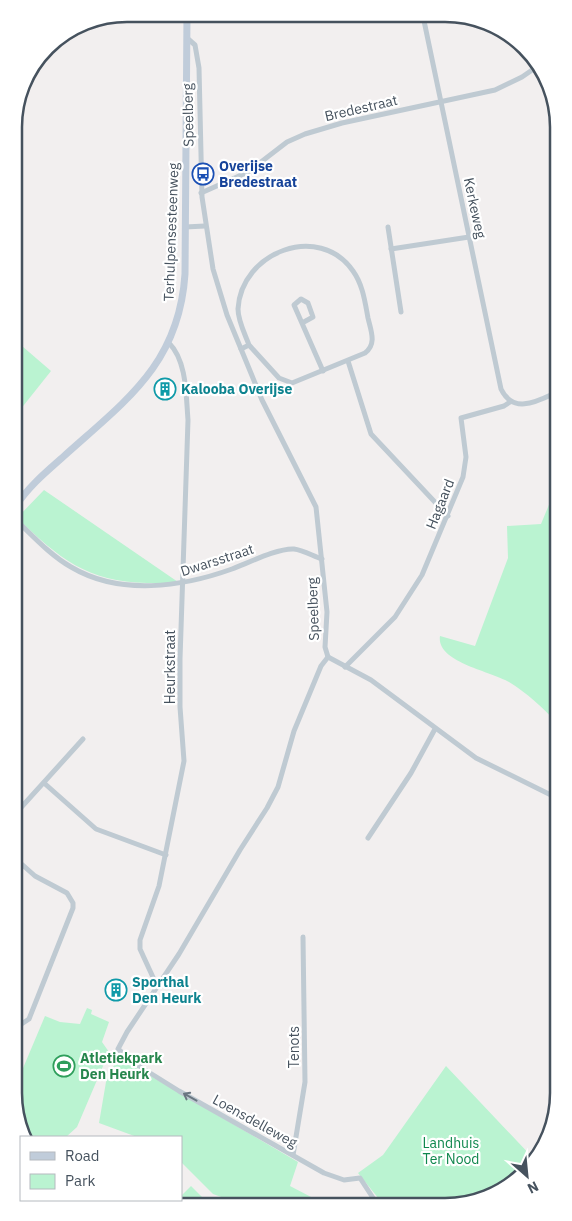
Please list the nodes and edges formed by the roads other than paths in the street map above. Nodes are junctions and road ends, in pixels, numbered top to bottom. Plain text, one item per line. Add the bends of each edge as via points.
1 (187, 22) edge
2 (423, 22) edge
3 (186, 38) junction
4 (532, 70) edge
5 (441, 102) junction
6 (202, 193) junction
7 (205, 226) junction
8 (185, 227) junction
9 (388, 227) dead end
10 (469, 236) junction
11 (391, 249) junction
12 (401, 312) dead end
13 (302, 323) junction
14 (246, 337) junction
15 (237, 340) junction
16 (169, 343) junction
17 (249, 345) junction
18 (241, 349) junction
19 (348, 361) junction
20 (323, 371) junction
21 (550, 396) edge
22 (510, 402) junction
23 (23, 498) edge
24 (448, 516) junction
25 (23, 526) edge
26 (322, 559) junction
27 (182, 584) junction
28 (328, 657) junction
29 (345, 667) junction
30 (435, 729) junction
31 (83, 739) dead end
32 (44, 783) junction
33 (549, 794) edge
34 (22, 806) edge
35 (368, 838) dead end
36 (166, 855) junction
37 (22, 865) edge
38 (304, 937) dead end
39 (157, 986) junction
40 (22, 1024) edge
41 (118, 1049) joint
42 (293, 1156) junction
43 (373, 1198) edge

1 - 3 main road, Terhulpensesteenweg
2 - 5 street, Kerkeweg
3 - 6 street, Speelberg via 195,45 198,68
3 - 8 main road, Terhulpensesteenweg
4 - 5 street, Bredestraat via 495,90
5 - 6 street, Bredestraat via 305,134 287,142 248,172
5 - 10 street, Kerkeweg
6 - 7 street, Speelberg
7 - 8 street
7 - 15 street, Speelberg via 213,269
8 - 16 main road, Terhulpensesteenweg via 182,301
9 - 11 street
10 - 11 street
10 - 22 street, Kerkeweg via 501,389
11 - 12 street
13 - 13 street via 294,304 301,299 308,303 313,317
13 - 20 street
14 - 15 street
14 - 17 street
14 - 19 street via 238,309 243,288 254,270 262,261 283,249 303,246 324,249 353,270 364,298 372,343 365,353
15 - 18 street, Speelberg
16 - 23 main road, Terhulpensesteenweg via 142,385 40,478
16 - 27 street, Heurkstraat via 179,359 186,399 188,441
17 - 18 street
17 - 20 street via 262,362 286,382 298,382
18 - 26 street, Speelberg via 272,424 312,496
19 - 20 street
19 - 24 street via 371,434
21 - 22 street, Hagaard via 526,404
22 - 24 street, Hagaard via 461,418 466,447 465,468
24 - 29 street, Hagaard via 422,575 399,611
25 - 27 street, Dwarsstraat via 55,556 85,574 126,584
26 - 27 street, Dwarsstraat via 296,549 284,550
26 - 28 street, Speelberg
27 - 36 street, Heurkstraat via 180,707 184,761
28 - 29 street
28 - 39 street, Speelberg via 321,666 294,731 278,787
29 - 30 street via 371,680
30 - 33 street via 476,758
30 - 35 street via 411,773
31 - 32 street
32 - 34 street
32 - 36 street via 96,829
36 - 39 street, Heurkstraat via 157,895 139,942
37 - 40 street via 34,876 67,893 73,908 29,1019
38 - 42 street, Tenots via 305,1082
39 - 41 street, Speelberg
42 -> 41 street, Loensdelleweg via 179,1092
42 - 43 street, Loensdelleweg via 344,1180 360,1178

